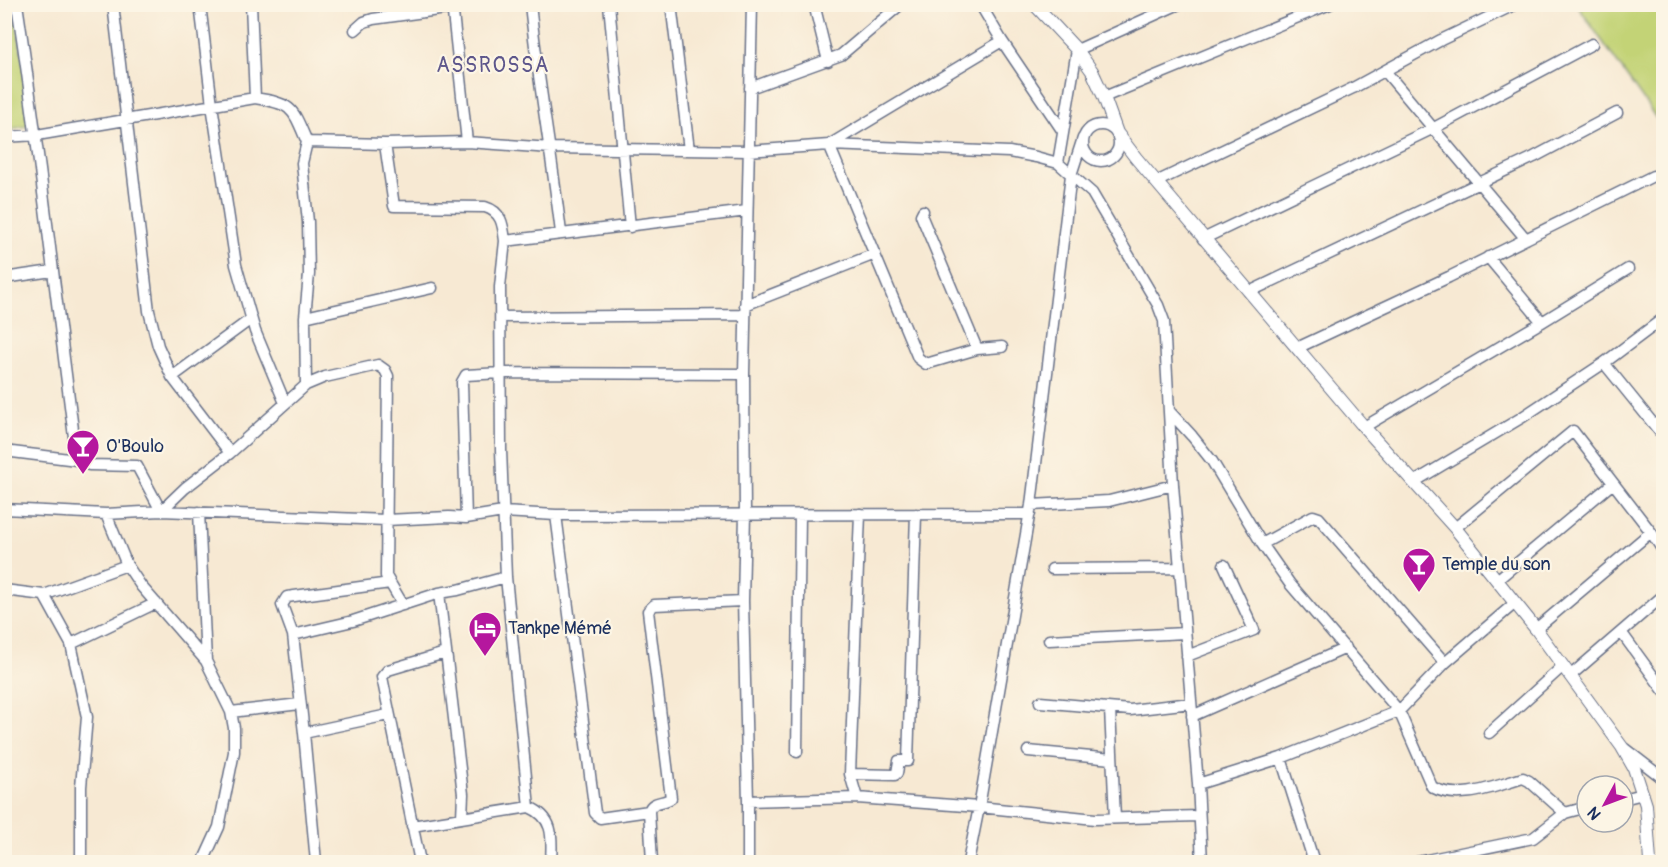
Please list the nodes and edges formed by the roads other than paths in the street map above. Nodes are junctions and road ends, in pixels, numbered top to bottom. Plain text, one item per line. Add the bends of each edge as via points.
1 (17, 4) edge
2 (113, 4) edge
3 (200, 4) edge
4 (251, 4) edge
5 (609, 4) edge
6 (671, 4) edge
7 (752, 4) edge
8 (814, 4) edge
9 (901, 4) edge
10 (980, 4) edge
11 (1034, 4) edge
12 (1179, 4) edge
13 (1330, 4) edge
14 (1516, 4) edge
15 (531, 5) edge
16 (453, 6) edge
17 (355, 30) dead end
18 (1002, 41) junction
19 (1592, 44) dead end
20 (1077, 50) junction
21 (828, 61) junction
22 (1385, 71) junction
23 (750, 88) junction
24 (1104, 97) junction
25 (255, 98) junction
26 (212, 105) junction
27 (1617, 113) dead end
28 (128, 120) junction
29 (1434, 128) junction
30 (1062, 130) junction
31 (1116, 133) junction
32 (37, 135) junction
33 (4, 138) edge
34 (1083, 138) junction
35 (307, 142) junction
36 (467, 142) junction
37 (385, 144) junction
38 (830, 145) junction
39 (551, 148) junction
40 (624, 150) junction
41 (689, 150) junction
42 (749, 151) junction
43 (1058, 163) junction
44 (1071, 175) junction
45 (1653, 176) dead end
46 (1156, 182) junction
47 (1479, 183) junction
48 (747, 211) junction
49 (923, 211) dead end
50 (630, 226) junction
51 (561, 233) junction
52 (1203, 238) junction
53 (1526, 238) junction
54 (505, 240) junction
55 (875, 254) junction
56 (1488, 257) junction
57 (1628, 269) dead end
58 (52, 271) junction
59 (4, 278) edge
60 (432, 288) dead end
61 (1249, 292) junction
62 (745, 310) junction
63 (305, 317) junction
64 (501, 317) junction
65 (251, 319) junction
66 (1542, 322) junction
67 (1662, 323) edge
68 (1002, 347) dead end
69 (1297, 348) junction
70 (977, 350) junction
71 (1605, 363) junction
72 (501, 373) junction
73 (744, 374) junction
74 (172, 377) junction
75 (306, 385) junction
76 (285, 403) junction
77 (1169, 411) junction
78 (1364, 427) junction
79 (1664, 437) edge
80 (4, 451) edge
81 (230, 453) junction
82 (77, 460) junction
83 (1414, 482) junction
84 (1613, 483) junction
85 (1173, 484) junction
86 (4, 509) edge
87 (160, 510) junction
88 (1031, 510) junction
89 (200, 512) junction
90 (503, 512) junction
91 (106, 514) junction
92 (745, 514) junction
93 (800, 514) junction
94 (860, 514) junction
95 (916, 514) junction
96 (555, 515) junction
97 (465, 518) junction
98 (386, 520) junction
99 (1455, 528) junction
100 (1651, 532) junction
101 (1262, 544) junction
102 (1664, 552) edge
103 (127, 565) junction
104 (1224, 566) dead end
105 (1180, 568) junction
106 (1052, 569) dead end
107 (506, 577) junction
108 (1497, 580) junction
109 (390, 583) junction
110 (4, 590) edge
111 (438, 593) junction
112 (1664, 595) edge
113 (44, 596) junction
114 (743, 600) junction
115 (156, 603) junction
116 (1515, 603) junction
117 (403, 605) junction
118 (1536, 629) junction
119 (1621, 632) junction
120 (1185, 633) junction
121 (293, 635) junction
122 (1049, 640) dead end
123 (71, 644) junction
124 (1346, 648) junction
125 (445, 652) junction
126 (1187, 656) junction
127 (206, 661) junction
128 (1445, 663) junction
129 (1566, 671) junction
130 (1664, 691) edge
131 (1040, 702) dead end
132 (1191, 703) junction
133 (300, 704) junction
134 (1110, 709) junction
135 (1399, 711) junction
136 (231, 712) junction
137 (388, 715) junction
138 (1192, 716) junction
139 (1489, 733) dead end
140 (304, 734) junction
141 (1622, 747) junction
142 (1028, 751) dead end
143 (797, 752) dead end
144 (1281, 758) junction
145 (1112, 759) junction
146 (850, 774) junction
147 (1661, 774) edge
148 (1198, 784) junction
149 (1643, 794) junction
150 (1635, 796) edge
151 (857, 798) junction
152 (748, 801) junction
153 (529, 807) junction
154 (980, 807) junction
155 (1575, 810) edge
156 (649, 811) junction
157 (1565, 813) junction
158 (1198, 816) junction
159 (462, 817) junction
160 (1115, 818) junction
161 (412, 826) junction
162 (81, 862) edge
163 (203, 862) edge
164 (316, 862) edge
165 (420, 862) edge
166 (551, 862) edge
167 (652, 862) edge
168 (748, 862) edge
169 (969, 862) edge
170 (1202, 862) edge
171 (1314, 862) edge
172 (1417, 862) edge
173 (1650, 862) edge

1 - 32 street
2 - 28 street
3 - 26 street
4 - 25 street
5 - 40 street
6 - 41 street
7 - 23 street
8 - 21 street
9 - 21 street via 852,48
10 - 18 street
11 - 20 main road
12 - 20 street
13 - 24 street
14 - 22 street
15 - 39 street via 538,77
16 - 17 street via 373,19
16 - 36 street
18 - 30 street
18 - 38 street
19 - 29 street
20 - 24 main road via 1092,70
20 - 30 street
21 - 23 street
22 - 29 street
22 - 46 street
23 - 42 street
24 - 31 main road
25 - 26 street
25 - 35 street via 282,102 295,116
26 - 28 street
26 - 65 street via 236,266
27 - 47 street
28 - 32 street
28 - 74 street via 149,311 158,346
29 - 47 street
29 - 52 street
30 - 43 street
31 - 34 street via 1109,127 1096,126
31 - 34 street via 1116,152 1105,160 1088,155
31 - 46 main road
32 - 33 street
32 - 58 street
34 - 44 street
35 - 37 street
35 - 63 street via 302,163 308,222
36 - 37 street
36 - 39 street
37 - 54 street via 394,206 485,207 497,213
38 - 42 street
38 - 43 street via 1008,152
38 - 55 street
39 - 40 street
39 - 51 street
40 - 41 street
40 - 50 street
41 - 42 street
42 - 48 street
43 - 44 street
44 - 77 street via 1092,193 1158,305 1164,321
44 - 88 street
45 - 53 street
46 - 52 main road
47 - 53 street
47 - 61 street
48 - 50 street
48 - 62 street
49 - 70 street via 921,215
50 - 51 street
51 - 54 street
52 - 61 main road
53 - 56 street
54 - 64 street
55 - 62 street
55 - 70 street via 922,363
56 - 66 street
56 - 69 street
57 - 66 street
58 - 59 street
58 - 82 street
60 - 63 street
61 - 69 main road
62 - 64 street
62 - 73 street
63 - 75 street
64 - 72 street
65 - 74 street
65 - 76 street
66 - 78 street
67 - 71 street
68 - 70 street
69 - 78 main road
71 - 79 street
71 - 83 street
72 - 73 street
72 - 90 street
72 - 97 street via 466,375 462,382
73 - 92 street
74 - 81 street
75 - 76 street
75 - 98 street via 325,376 378,365 385,370
76 - 81 street
77 - 85 street
77 - 101 street via 1212,461
78 - 83 main road
80 - 82 street
81 - 87 street
82 - 87 street via 89,465 137,466
83 - 99 main road
84 - 99 street via 1573,431
84 - 100 street
84 - 108 street
85 - 88 street via 1109,501
85 - 105 street
86 - 91 street
87 - 89 street
87 - 91 street
88 - 95 street
88 - 154 street
89 - 98 street
89 - 127 street
90 - 96 street
90 - 97 street
90 - 107 street
91 - 103 street
92 - 93 street
92 - 96 street
92 - 114 street
93 - 94 street
93 - 143 street
94 - 95 street
94 - 146 street
95 - 146 street via 908,761 899,761 895,775
96 - 156 street via 596,813 600,818
97 - 98 street
98 - 109 street via 386,576
99 - 108 main road
100 - 102 street
100 - 118 street
101 - 124 street via 1290,584
101 - 128 street via 1313,516 1319,518
103 - 113 street
103 - 115 street
104 - 126 street via 1254,630
105 - 106 street
105 - 120 street
107 - 111 street
107 - 153 street
108 - 116 main road
109 - 117 street
109 - 121 street via 287,597 282,605
110 - 113 street
111 - 117 street
111 - 125 street
112 - 119 street
113 - 123 street
114 - 152 street
114 - 156 street via 654,605 648,611 671,798 650,806
115 - 123 street
115 - 127 street
116 - 118 main road
116 - 128 street
117 - 121 street
118 - 129 main road
119 - 129 street
119 - 130 street
120 - 122 street
120 - 126 street
121 - 133 street
123 - 162 street via 87,717 81,787
124 - 135 street
124 - 138 street
125 - 137 street via 384,674
125 - 159 street
126 - 132 street
127 - 136 street
128 - 135 street
129 - 139 street
129 - 141 main road
131 - 134 street
132 - 134 street via 1139,710
132 - 138 street
133 - 136 street
133 - 140 street
134 - 145 street
135 - 144 street
135 - 157 street via 1432,787 1443,793 1472,792 1523,778
136 - 163 street via 234,752 219,827
137 - 140 street
137 - 161 street
138 - 148 street
140 - 164 street
141 - 147 street
141 - 149 main road
142 - 145 street
144 - 148 street
144 - 171 street
145 - 160 street
146 - 151 street
148 - 158 street
149 - 150 street
149 - 173 main road
151 - 152 street
151 - 154 street
152 - 168 street
153 - 159 street
153 - 166 street via 538,811 549,825
154 - 160 street
154 - 169 street
155 - 157 street
156 - 167 street
157 - 172 street via 1533,837
158 - 160 street
158 - 170 street
159 - 161 street
161 - 165 street

